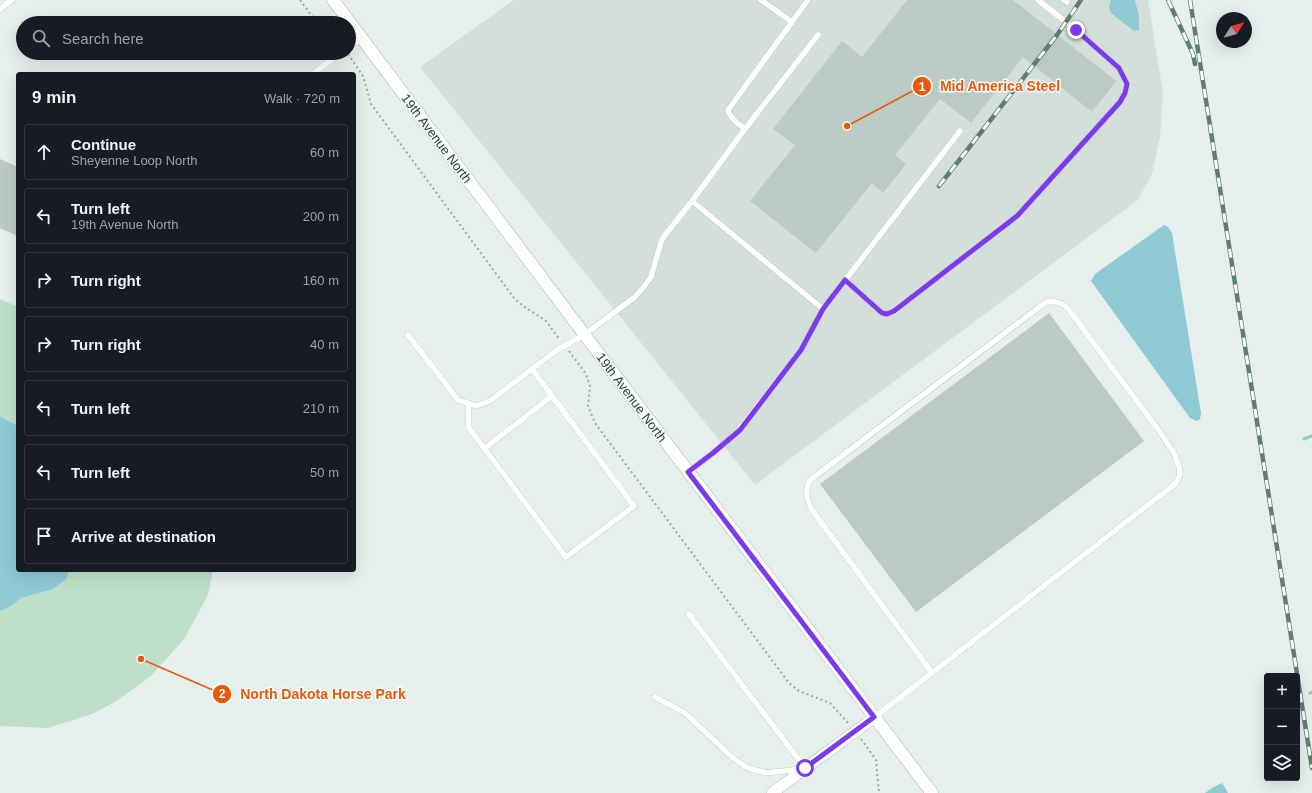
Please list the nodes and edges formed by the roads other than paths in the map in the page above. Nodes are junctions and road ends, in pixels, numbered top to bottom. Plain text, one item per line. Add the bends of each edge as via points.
1 (12, 0) edge
2 (333, 0) edge
3 (761, 0) edge
4 (808, 0) edge
5 (1038, 0) edge
6 (0, 9) edge
7 (345, 16) edge
8 (792, 22) junction
9 (356, 30) edge
10 (818, 35) dead end
11 (363, 39) junction
12 (356, 43) edge
13 (331, 60) edge
14 (316, 72) edge
15 (745, 129) junction
16 (960, 131) dead end
17 (692, 201) junction
18 (845, 280) junction
19 (823, 309) junction
20 (408, 335) dead end
21 (584, 336) junction
22 (532, 369) junction
23 (552, 396) junction
24 (468, 404) junction
25 (485, 448) junction
26 (688, 472) junction
27 (689, 614) dead end
28 (932, 673) junction
29 (655, 697) dead end
30 (874, 717) junction
31 (805, 768) junction
32 (775, 792) edge
33 (932, 793) edge

1 - 6 lane
2 - 7 street, 19th Avenue North
3 - 8 lane
4 - 8 lane
5 - 18 lane via 1119,68 1127,84 1120,102 1017,216 894,311 882,313
8 - 15 lane via 728,110 733,119
9 - 11 street, 19th Avenue North
10 - 15 lane
11 - 12 lane
11 - 21 street, 19th Avenue North
13 - 14 lane
15 - 17 lane
16 - 18 lane
17 - 19 lane
17 - 21 lane via 662,239 651,277 643,288
18 - 19 lane
19 - 26 lane via 801,350 740,430
20 - 24 lane via 458,400
21 - 22 lane via 557,350
21 - 26 street, 19th Avenue North
22 - 23 lane
22 - 24 lane via 490,400 476,406
23 - 25 lane
23 - 25 lane via 634,506 566,557
24 - 25 lane via 469,428
26 - 30 street, 19th Avenue North
27 - 31 lane
28 - 28 lane via 812,510 807,499 806,487 810,480 1046,302 1061,302 1157,428 1174,453 1180,475 1175,484
28 - 30 lane
29 - 31 lane via 685,713 733,758 748,768 766,772
30 - 31 street
30 - 33 street, 19th Avenue North
31 - 32 street

